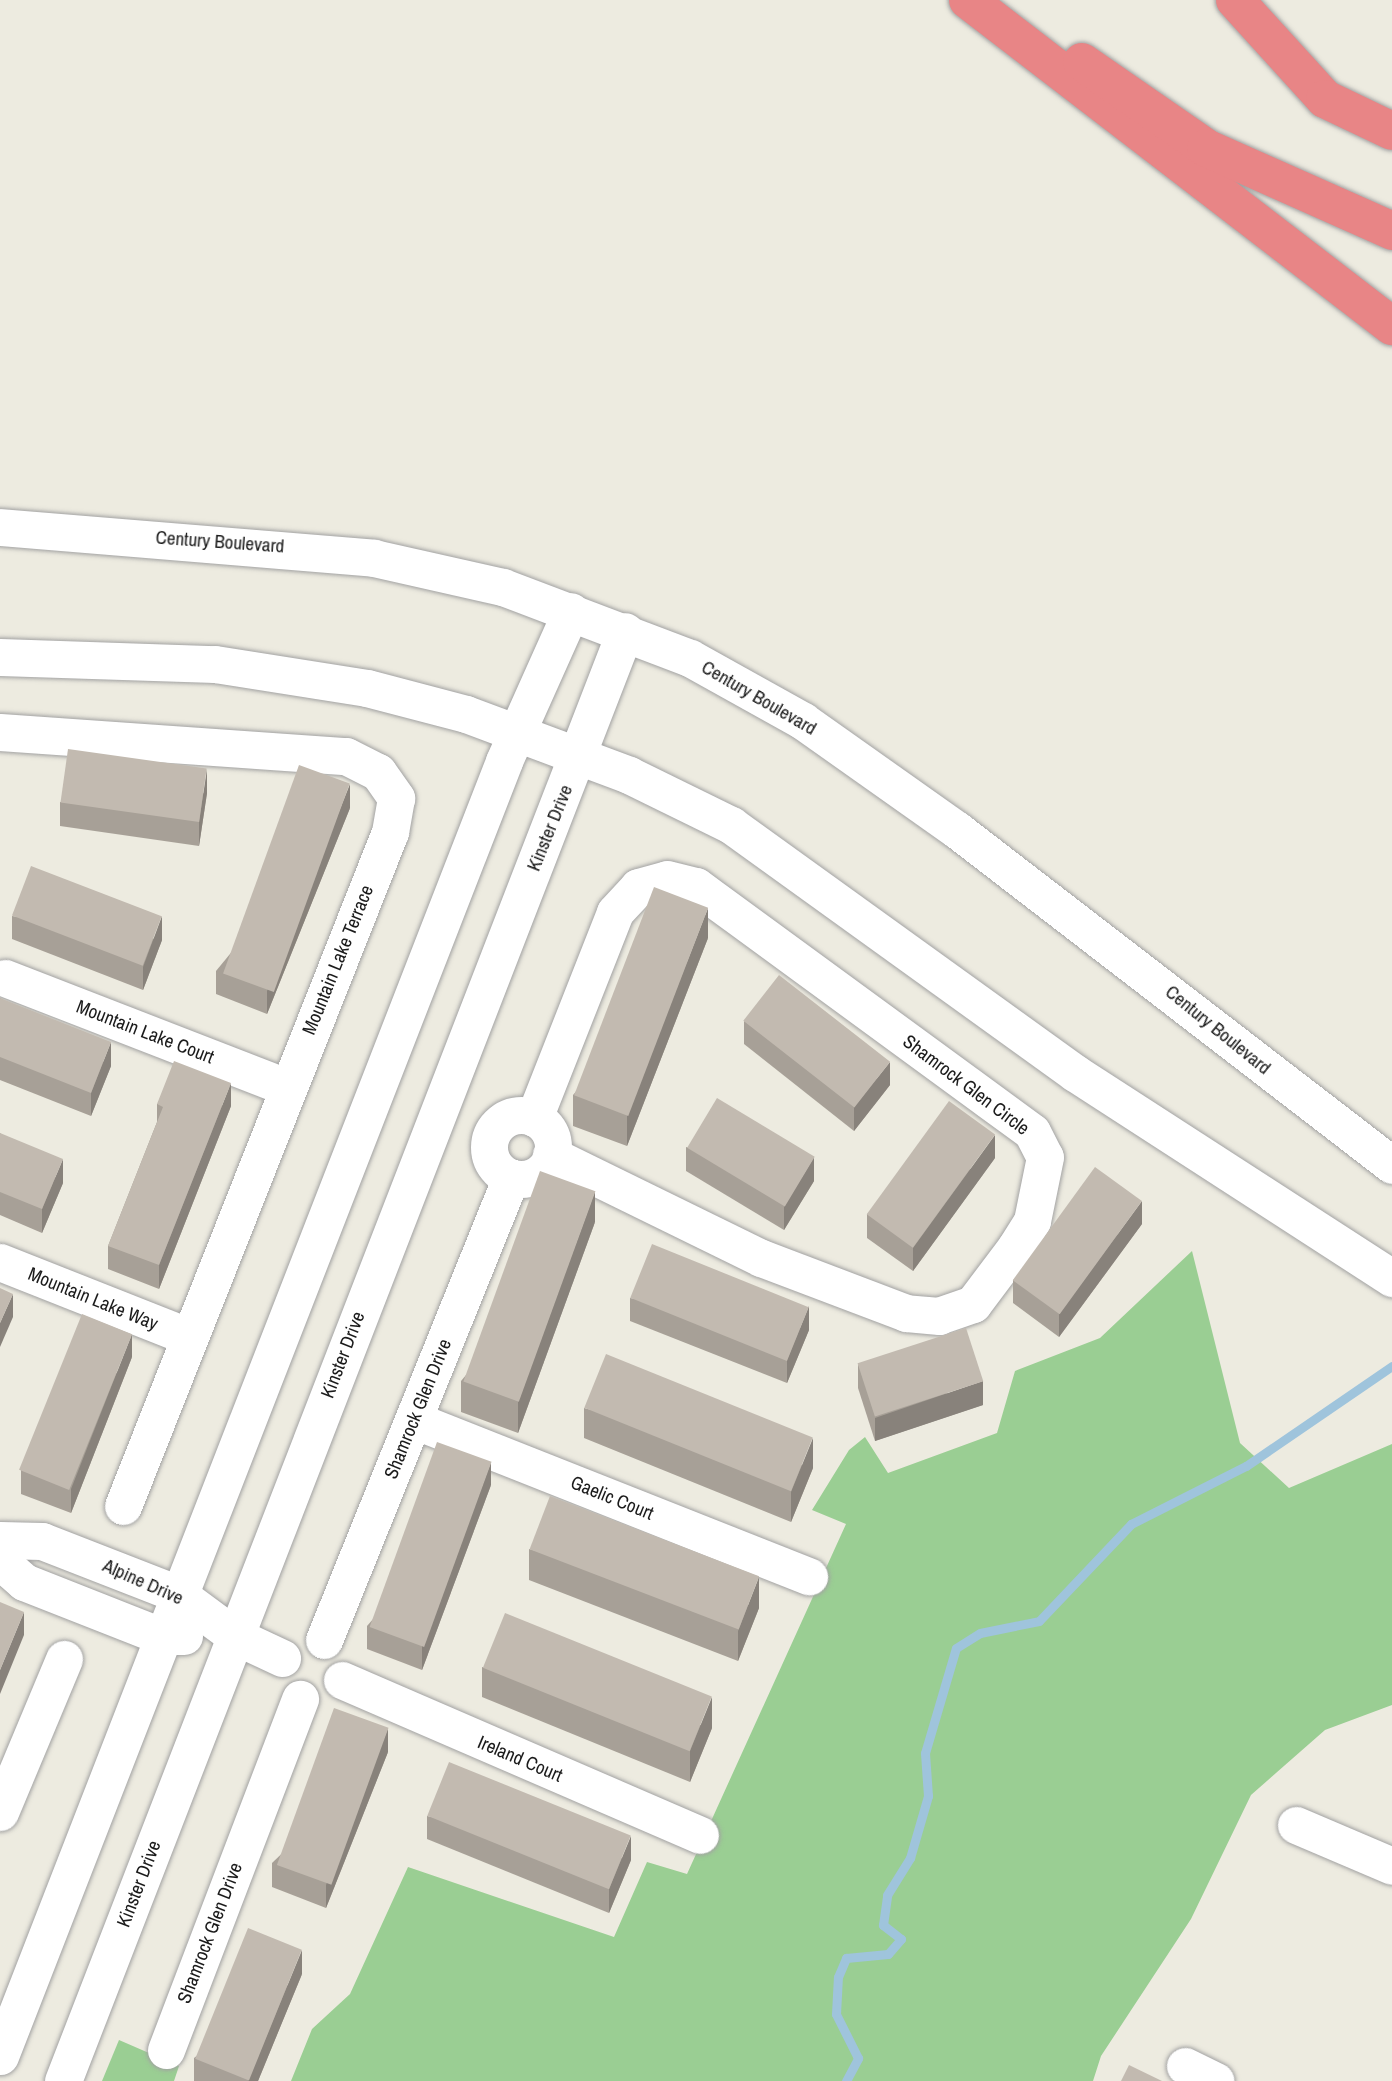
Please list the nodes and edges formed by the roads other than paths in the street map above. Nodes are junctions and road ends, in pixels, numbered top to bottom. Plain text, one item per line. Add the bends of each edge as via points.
1 (968, 0) edge
2 (991, 0) edge
3 (1235, 0) edge
4 (1392, 131) edge
5 (1392, 231) edge
6 (1392, 326) edge
7 (0, 527) edge
8 (571, 611) junction
9 (625, 631) junction
10 (0, 657) edge
11 (517, 731) junction
12 (0, 732) edge
13 (580, 753) junction
14 (5, 978) dead end
15 (286, 1087) junction
16 (435, 1114) junction
17 (534, 1118) junction
18 (491, 1136) junction
19 (551, 1155) junction
20 (1392, 1165) edge
21 (511, 1177) junction
22 (0, 1262) edge
23 (1392, 1278) edge
24 (187, 1336) junction
25 (414, 1420) junction
26 (123, 1506) dead end
27 (0, 1540) edge
28 (0, 1561) edge
29 (809, 1576) dead end
30 (178, 1594) junction
31 (161, 1636) junction
32 (235, 1636) junction
33 (324, 1640) junction
34 (282, 1658) junction
35 (64, 1659) dead end
36 (342, 1680) junction
37 (300, 1699) junction
38 (0, 1812) edge
39 (1296, 1825) dead end
40 (700, 1835) dead end
41 (1392, 1866) edge
42 (166, 2050) dead end
43 (0, 2056) edge
44 (63, 2081) edge

1 - 6 highway
2 - 5 highway via 1206,148
3 - 4 highway via 1325,99
7 - 8 street, Century Boulevard via 349,555 503,587
8 - 9 street, Century Boulevard
8 - 11 street
9 - 13 street, Kinster Drive
9 - 20 street, Century Boulevard via 690,658 803,721 1104,939
10 - 11 street via 215,664 367,688
11 - 13 street
11 - 30 street
12 - 15 street, Mountain Lake Terrace via 288,747 346,756 378,772 396,798 390,832
13 - 16 street, Kinster Drive
13 - 23 street via 731,825 1075,1073
14 - 15 street, Mountain Lake Court
15 - 24 street, Mountain Lake Terrace
16 - 18 street
16 - 32 street, Kinster Drive
17 - 18 street via 509,1117
17 - 19 street via 551,1136
17 - 19 street, Shamrock Glen Circle via 615,912 638,887 667,878 696,886 1032,1132 1045,1157 1032,1221 1015,1248 973,1304 939,1316 906,1313 761,1258
18 - 21 street via 493,1163
19 - 21 street via 539,1173
21 - 25 street, Shamrock Glen Drive
22 - 24 street, Mountain Lake Way
24 - 26 street, Mountain Lake Terrace
25 - 29 street, Gaelic Court
25 - 33 street, Shamrock Glen Drive
27 - 30 street, Alpine Drive via 42,1541
28 - 31 street, Alpine Drive via 24,1583
30 - 31 street
30 - 32 street, Alpine Drive
31 - 32 street, Alpine Drive
31 - 43 street
32 - 34 street
32 - 44 street, Kinster Drive
33 - 34 street via 301,1640
33 - 36 street via 342,1659
34 - 37 street via 285,1686
35 - 38 street
36 - 37 street via 330,1696
36 - 40 street, Ireland Court
37 - 42 street, Shamrock Glen Drive
39 - 41 street

